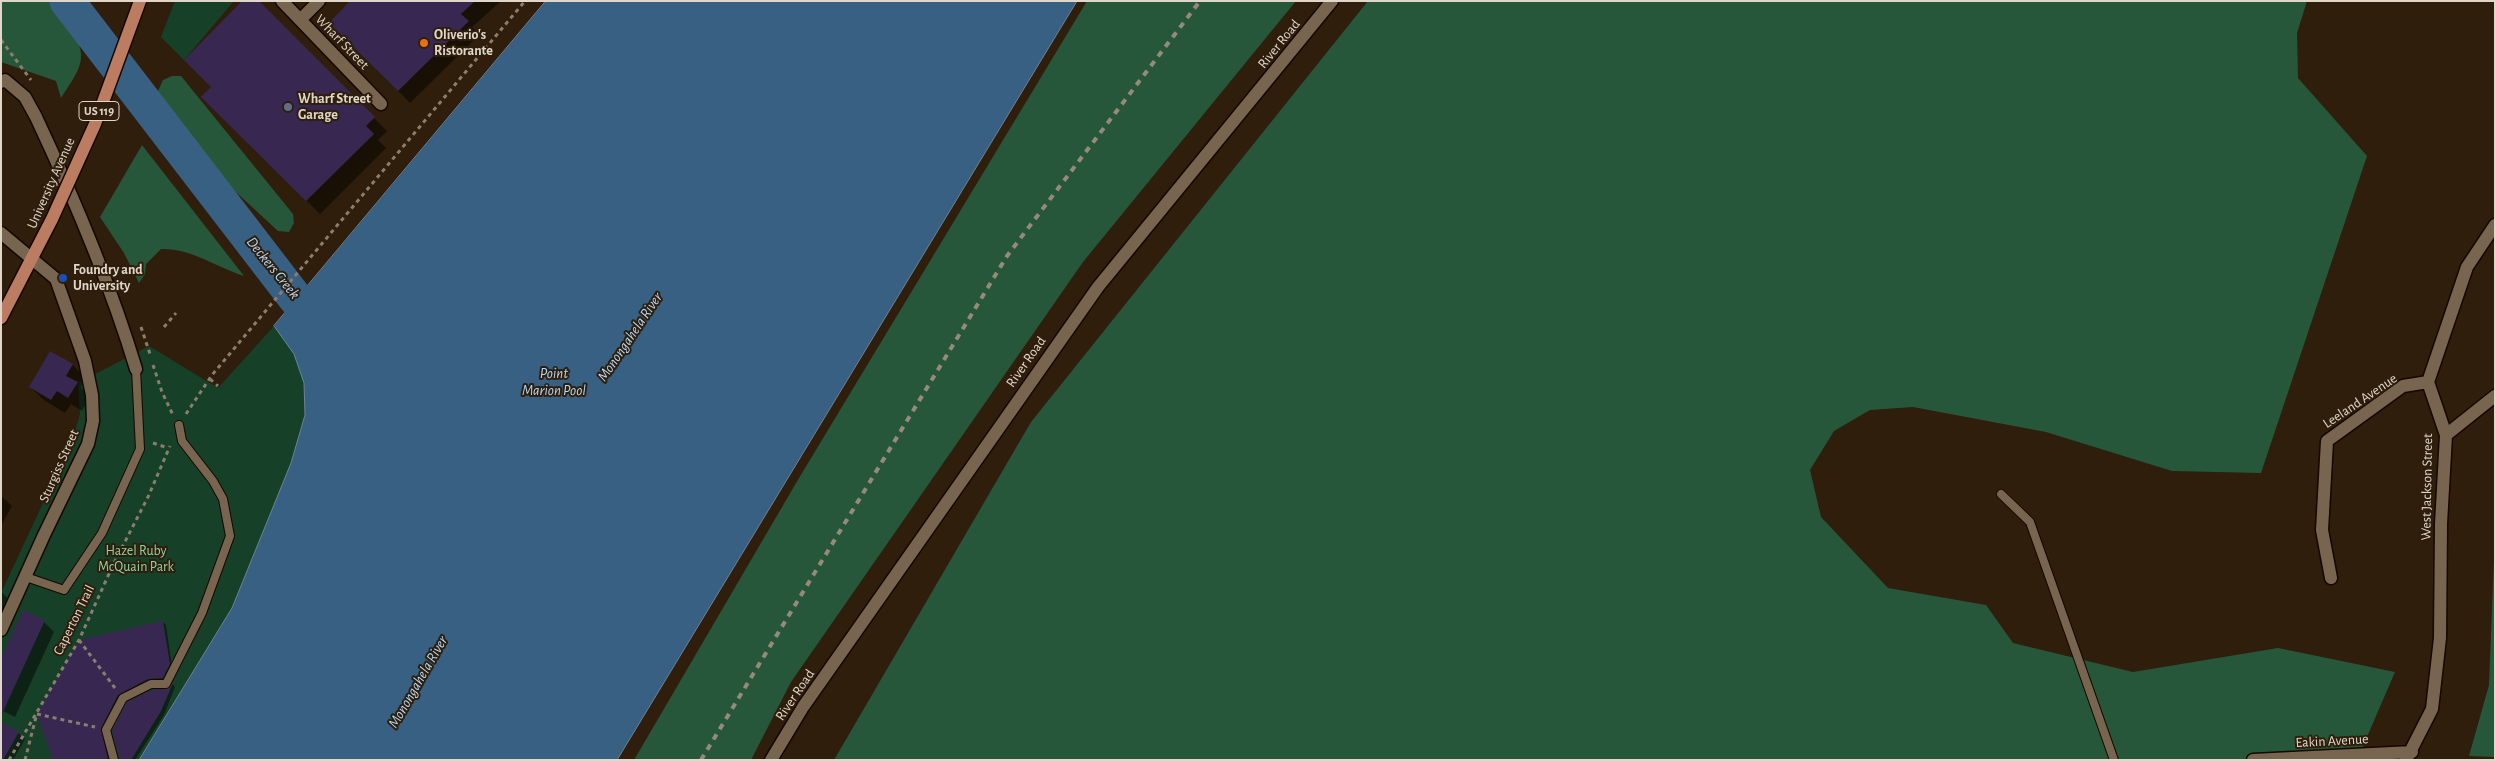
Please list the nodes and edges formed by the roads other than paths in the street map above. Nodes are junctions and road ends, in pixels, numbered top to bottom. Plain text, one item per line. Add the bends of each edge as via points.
1 (140, 1) edge
2 (282, 1) edge
3 (319, 1) edge
4 (1332, 1) edge
5 (300, 20) junction
6 (1, 82) edge
7 (381, 104) dead end
8 (2495, 225) edge
9 (1, 232) edge
10 (32, 259) junction
11 (1, 318) edge
12 (136, 369) joint
13 (2428, 382) junction
14 (2495, 396) edge
15 (179, 425) road end
16 (2446, 435) junction
17 (2001, 494) dead end
18 (26, 577) junction
19 (2332, 578) dead end
20 (1, 630) edge
21 (2409, 756) edge
22 (114, 760) edge
23 (771, 760) edge
24 (2114, 760) edge
25 (2253, 760) edge

1 - 10 main road, University Avenue / US 119, bridge via 95,124
2 - 5 street, Wharf Street
3 - 5 street
4 - 23 street, River Road via 1098,287 803,707
5 - 7 street, Wharf Street
6 - 12 street via 5,80 25,97 40,124 96,256
8 - 13 street via 2467,268
9 - 10 street, Sturgiss Street
10 - 11 main road, University Avenue / US 119
10 - 18 street, Sturgiss Street via 56,279 85,361 93,421 88,444
12 - 18 lane via 140,449 102,533 64,590
13 - 16 street, West Jackson Street
13 - 19 street, Leeland Avenue via 2403,386 2327,442 2322,530
14 - 16 street
15 - 22 lane via 182,441 223,499 230,536 202,613 166,684 151,684 123,698 106,730
16 - 21 street, West Jackson Street via 2440,638 2432,709
17 - 24 lane via 2030,522
18 - 20 street, Sturgiss Street
21 - 25 street, Eakin Avenue

